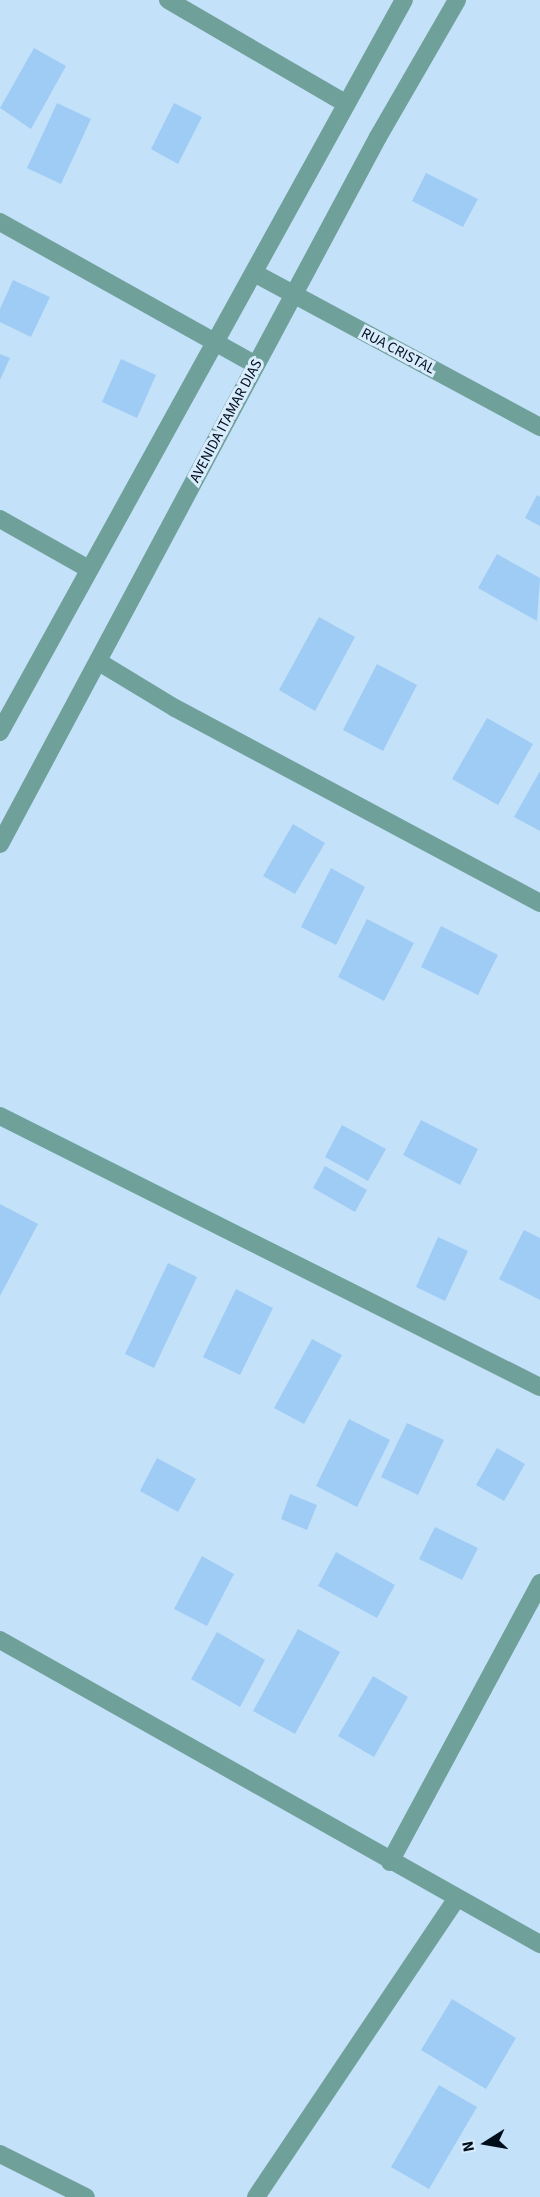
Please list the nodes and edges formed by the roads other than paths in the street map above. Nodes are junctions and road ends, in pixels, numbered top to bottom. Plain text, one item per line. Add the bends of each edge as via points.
1 (168, 0) edge
2 (404, 0) edge
3 (457, 0) edge
4 (345, 104) junction
5 (0, 222) edge
6 (256, 274) junction
7 (294, 295) junction
8 (215, 343) junction
9 (256, 365) junction
10 (540, 427) edge
11 (0, 519) edge
12 (87, 568) junction
13 (99, 662) junction
14 (0, 732) edge
15 (0, 844) edge
16 (540, 903) edge
17 (0, 1116) edge
18 (540, 1387) edge
19 (540, 1583) edge
20 (0, 1640) edge
21 (390, 1862) junction
22 (457, 1898) junction
23 (540, 1944) edge
24 (0, 2154) edge
25 (86, 2197) edge
26 (256, 2197) edge

1 - 4 street
2 - 4 street
3 - 7 street, AVENIDA ITAMAR DIAS
4 - 6 street
5 - 8 street
6 - 7 street, RUA CRISTAL
6 - 8 street
7 - 9 street, AVENIDA ITAMAR DIAS
7 - 10 street, RUA CRISTAL
8 - 9 street
8 - 12 street
9 - 13 street, AVENIDA ITAMAR DIAS
11 - 12 street
12 - 14 street
13 - 15 street, AVENIDA ITAMAR DIAS
13 - 16 street via 175,708
17 - 18 street
19 - 21 street
20 - 21 street
21 - 22 street
22 - 23 street
22 - 26 street
24 - 25 street

